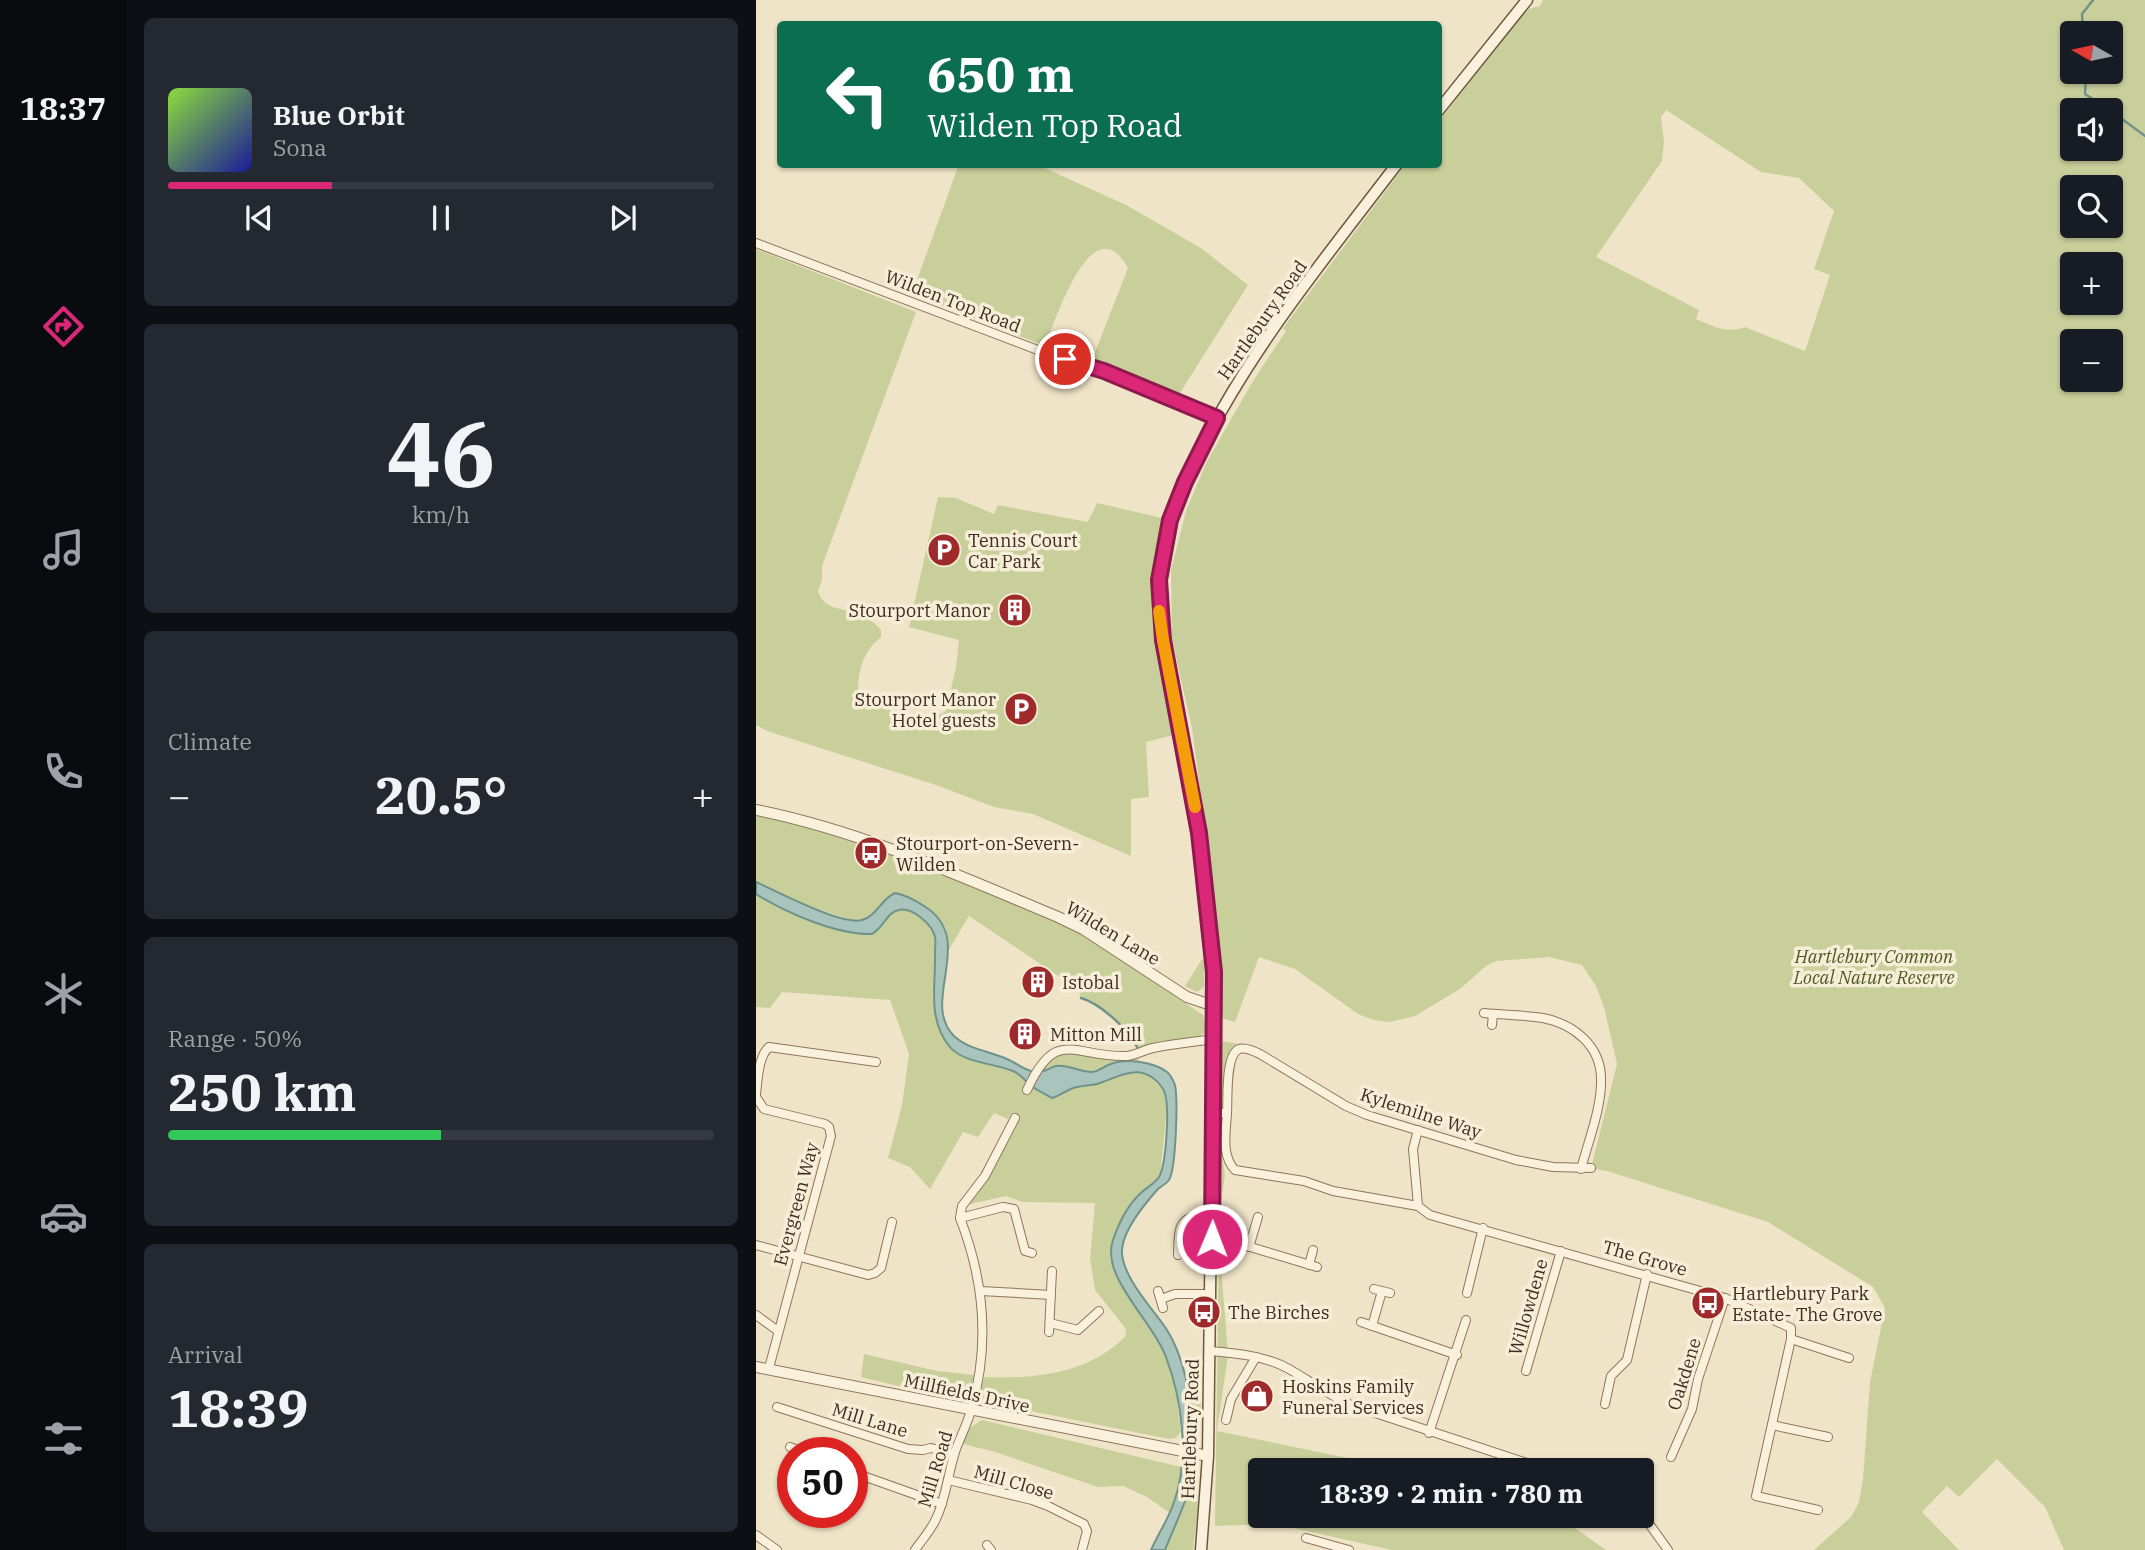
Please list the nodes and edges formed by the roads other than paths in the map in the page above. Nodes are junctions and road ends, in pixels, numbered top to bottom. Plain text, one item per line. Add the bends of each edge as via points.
1 (1527, 0) edge
2 (1442, 106) edge
3 (1394, 168) edge
4 (756, 243) edge
5 (1217, 418) junction
6 (756, 810) edge
7 (1214, 1006) junction
8 (1492, 1025) dead end
9 (1213, 1039) junction
10 (860, 1060) junction
11 (876, 1062) dead end
12 (859, 1071) dead end
13 (1027, 1090) dead end
14 (756, 1095) edge
15 (1213, 1113) junction
16 (1227, 1113) junction
17 (1015, 1118) dead end
18 (1418, 1130) junction
19 (1591, 1168) dead end
20 (1581, 1169) junction
21 (1418, 1206) junction
22 (1212, 1214) junction
23 (1258, 1217) dead end
24 (960, 1218) junction
25 (892, 1222) dead end
26 (1483, 1228) junction
27 (1212, 1239) junction
28 (756, 1245) edge
29 (1249, 1247) junction
30 (1313, 1250) dead end
31 (1561, 1251) junction
32 (1032, 1253) dead end
33 (1178, 1255) dead end
34 (798, 1256) junction
35 (1052, 1271) dead end
36 (1647, 1274) junction
37 (981, 1291) junction
38 (1382, 1291) dead end
39 (1467, 1293) dead end
40 (1210, 1294) junction
41 (1051, 1296) junction
42 (1725, 1298) junction
43 (1161, 1299) dead end
44 (1099, 1311) dead end
45 (756, 1315) edge
46 (1466, 1320) dead end
47 (1362, 1322) dead end
48 (1372, 1326) junction
49 (778, 1331) junction
50 (1791, 1339) junction
51 (1209, 1351) junction
52 (1457, 1355) junction
53 (1256, 1357) junction
54 (1849, 1358) dead end
55 (756, 1367) edge
56 (769, 1368) junction
57 (1526, 1371) dead end
58 (1605, 1404) dead end
59 (776, 1408) dead end
60 (971, 1411) junction
61 (1226, 1420) dead end
62 (1772, 1425) junction
63 (1429, 1433) junction
64 (1828, 1437) dead end
65 (954, 1454) junction
66 (1203, 1455) junction
67 (1671, 1457) dead end
68 (1509, 1458) edge
69 (868, 1477) edge
70 (948, 1480) junction
71 (942, 1504) junction
72 (1818, 1510) dead end
73 (1652, 1528) edge
74 (756, 1535) edge
75 (1306, 1538) dead end
76 (777, 1550) edge
77 (915, 1550) edge
78 (1082, 1550) edge
79 (1201, 1550) edge
80 (1349, 1550) edge
81 (1668, 1550) edge

1 - 2 main road
3 - 5 main road, Hartlebury Road via 1275,327
4 - 5 street, Wilden Top Road via 1104,371
5 - 7 main road, Hartlebury Road via 1170,520 1159,580 1163,640 1199,833
6 - 7 street, Wilden Lane via 864,839 1058,917 1187,997
7 - 9 main road, Hartlebury Road
8 - 20 street via 1488,1013 1544,1018 1574,1028 1593,1052 1601,1080
9 - 13 street via 1128,1056 1068,1049 1045,1058
9 - 15 main road, Hartlebury Road
10 - 11 street, Evergreen Way
10 - 12 street
10 - 14 street, Evergreen Way via 769,1047 762,1058
14 - 34 street, Evergreen Way via 764,1109 825,1124 831,1133
15 - 16 street
15 - 22 main road, Hartlebury Road
16 - 18 street, Kylemilne Way via 1230,1063 1240,1048 1260,1054 1346,1105
16 - 21 street, The Grove via 1226,1151 1236,1170
17 - 24 street via 985,1176 962,1206
18 - 20 street, Kylemilne Way via 1516,1160
18 - 21 street via 1413,1149
19 - 20 street, Kylemilne Way
21 - 26 street, The Grove via 1430,1215
22 - 27 main road, Hartlebury Road
22 - 33 street via 1188,1217 1181,1224
23 - 29 street
24 - 32 street via 1003,1207 1014,1209 1026,1251
24 - 37 street, Mill Road
25 - 34 street via 881,1269 875,1273
26 - 31 street, The Grove
26 - 39 street
27 - 29 street
27 - 40 main road, Hartlebury Road
28 - 34 street
29 - 30 street via 1313,1266
31 - 36 street, The Grove
31 - 57 street, Willowdene
34 - 49 street, Evergreen Way
35 - 41 street
36 - 42 street, The Grove
36 - 58 street via 1626,1360 1611,1376
37 - 41 street
37 - 60 street, Mill Road via 983,1335
38 - 48 street
40 - 43 street via 1175,1294
40 - 51 main road, Hartlebury Road
41 - 44 street via 1050,1327 1078,1329
42 - 50 street, The Grove via 1791,1328
42 - 67 street, Oakdene via 1692,1409
45 - 49 street
46 - 52 street
47 - 48 street
48 - 52 street
49 - 56 street, Evergreen Way
50 - 54 street
50 - 62 street
51 - 53 street
51 - 66 main road, Hartlebury Road
52 - 63 street
53 - 61 street via 1231,1399
53 - 63 street via 1288,1368 1328,1395
55 - 56 street, Millfields Drive
56 - 60 street, Millfields Drive
59 - 65 street, Mill Lane via 908,1449
60 - 65 street, Mill Road
60 - 66 street, Millfields Drive
62 - 64 street
62 - 72 street via 1756,1496
63 - 68 street
65 - 70 street, Mill Road
66 - 79 main road, Hartlebury Road
69 - 71 street
70 - 71 street, Mill Road
70 - 78 street, Mill Close via 1032,1500 1084,1524 1087,1531
71 - 77 street, Mill Road
73 - 81 street
74 - 76 street
75 - 80 street

